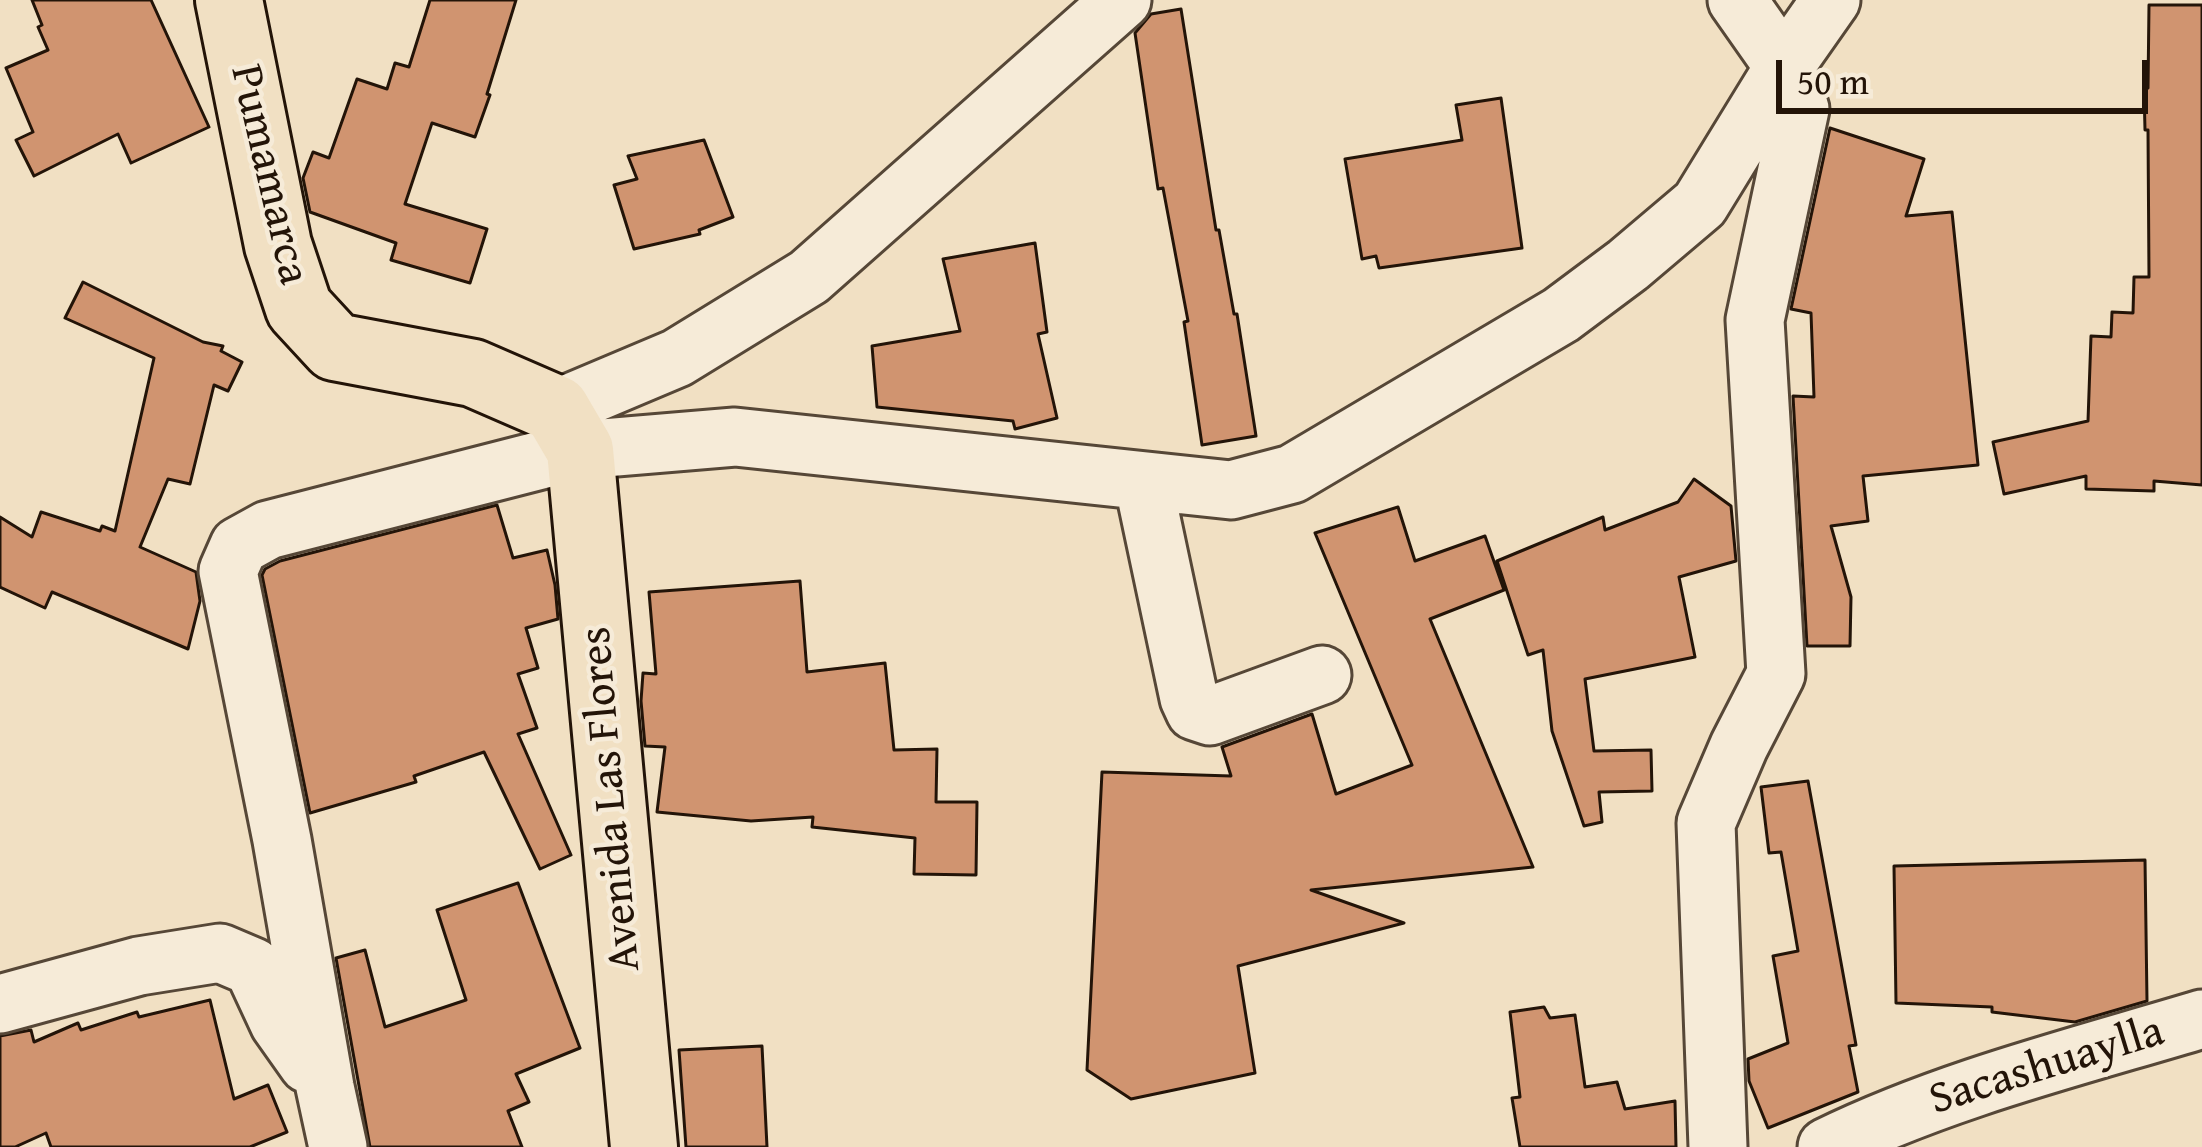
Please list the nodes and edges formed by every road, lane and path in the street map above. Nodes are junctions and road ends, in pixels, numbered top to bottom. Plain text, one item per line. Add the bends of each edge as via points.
1 (229, 0) edge
2 (1122, 0) edge
3 (1737, 0) edge
4 (1831, 0) edge
5 (1784, 67) junction
6 (568, 430) junction
7 (1143, 481) junction
8 (1322, 676) dead end
9 (0, 1004) edge
10 (2202, 1019) edge
11 (325, 1087) junction
12 (338, 1147) edge
13 (644, 1147) edge
14 (1718, 1147) edge
15 (1827, 1147) edge

1 - 6 main road, Pumamarca via 278,245 299,308 335,346 473,373
2 - 6 street via 809,277
3 - 5 street
4 - 5 street
5 - 7 street via 1700,204 1561,315 1292,474 1231,490
5 - 14 street via 1800,110 1755,320 1775,674 1706,823
6 - 7 street via 735,437
6 - 11 street via 268,530 239,546 229,571
6 - 13 main road, Avenida Las Flores
7 - 8 street via 1195,712 1210,716
9 - 11 street via 220,953 253,968 279,1023
10 - 15 street, Sacashuaylla via 1889,1117
11 - 12 street

